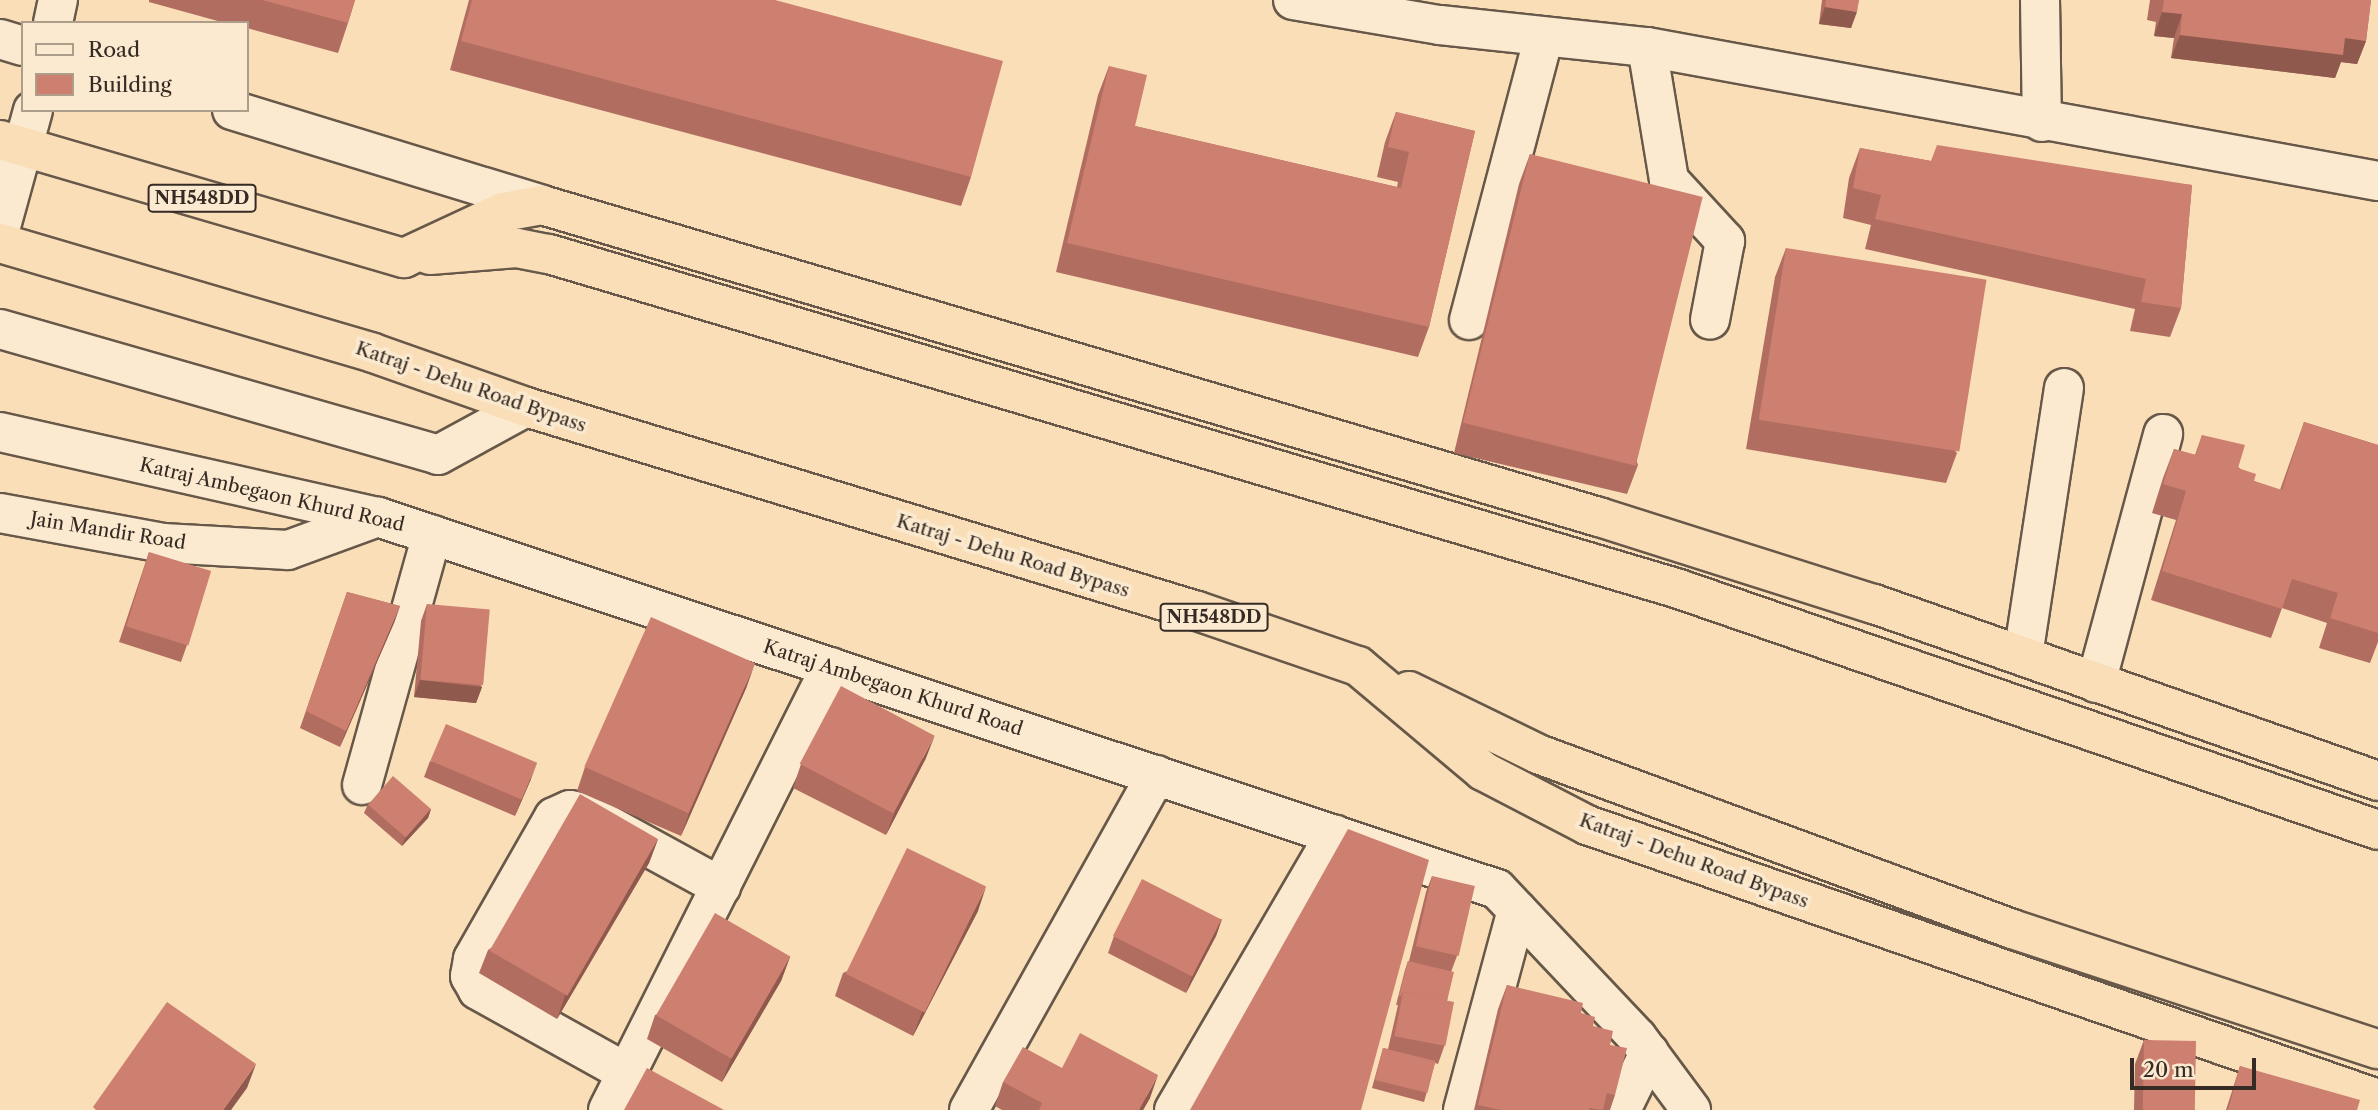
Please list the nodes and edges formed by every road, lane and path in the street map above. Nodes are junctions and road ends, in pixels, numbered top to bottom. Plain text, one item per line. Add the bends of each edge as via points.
1 (58, 0) edge
2 (1293, 0) edge
3 (2040, 0) edge
4 (53, 21) edge
5 (1544, 37) junction
6 (0, 39) edge
7 (21, 45) edge
8 (1647, 47) junction
9 (32, 112) edge
10 (239, 112) edge
11 (2042, 122) junction
12 (12, 143) edge
13 (2378, 181) edge
14 (542, 205) junction
15 (0, 230) edge
16 (0, 243) edge
17 (404, 258) junction
18 (1469, 320) dead end
19 (1710, 320) dead end
20 (0, 329) edge
21 (2064, 388) dead end
22 (526, 407) junction
23 (0, 432) edge
24 (2163, 434) dead end
25 (0, 513) edge
26 (378, 517) junction
27 (432, 535) junction
28 (2023, 656) junction
29 (1358, 666) junction
30 (831, 667) junction
31 (2096, 683) junction
32 (1156, 775) junction
33 (2378, 781) edge
34 (362, 785) dead end
35 (2378, 830) edge
36 (1335, 835) junction
37 (721, 887) junction
38 (1517, 910) junction
39 (2378, 1049) edge
40 (1649, 1054) junction
41 (627, 1073) junction
42 (2378, 1099) edge
43 (608, 1110) edge
44 (969, 1110) edge
45 (1174, 1110) edge
46 (1463, 1110) edge
47 (1621, 1110) edge
48 (1691, 1110) edge

1 - 4 street
2 - 5 street
3 - 11 street
5 - 8 street
5 - 18 street
6 - 7 street
8 - 11 street
8 - 19 street via 1669,180 1725,241
9 - 12 street
10 - 14 street
11 - 13 street
12 - 15 street
12 - 17 highway, NH548DD
14 - 17 highway via 503,212
14 - 28 highway via 1599,517
16 - 22 highway, Katraj - Dehu Road Bypass / NH548DD via 373,353
17 - 35 highway via 517,248 549,254 1679,589
20 - 22 street via 438,455
21 - 28 street
22 - 29 highway, Katraj - Dehu Road Bypass / NH548DD via 1197,611
23 - 26 street, Katraj Ambegaon Khurd Road
24 - 31 street
25 - 26 street, Jain Mandir Road via 163,542 288,550
26 - 27 street, Katraj Ambegaon Khurd Road
27 - 30 street, Katraj Ambegaon Khurd Road
27 - 34 street
28 - 31 highway
29 - 39 highway via 1538,754 2012,929
29 - 42 highway, Katraj - Dehu Road Bypass / NH548DD via 1483,771 1587,825
30 - 32 street, Katraj Ambegaon Khurd Road
30 - 37 street
31 - 33 highway
32 - 36 street, Katraj Ambegaon Khurd Road
32 - 44 street
36 - 38 street, Katraj Ambegaon Khurd Road via 1497,889
36 - 45 street
37 - 41 street
37 - 41 street via 586,813 570,810 554,817 473,959 470,976 478,990
38 - 40 street, Katraj Ambegaon Khurd Road
38 - 46 street
40 - 47 street
40 - 48 street, Katraj Ambegaon Khurd Road
41 - 43 street

